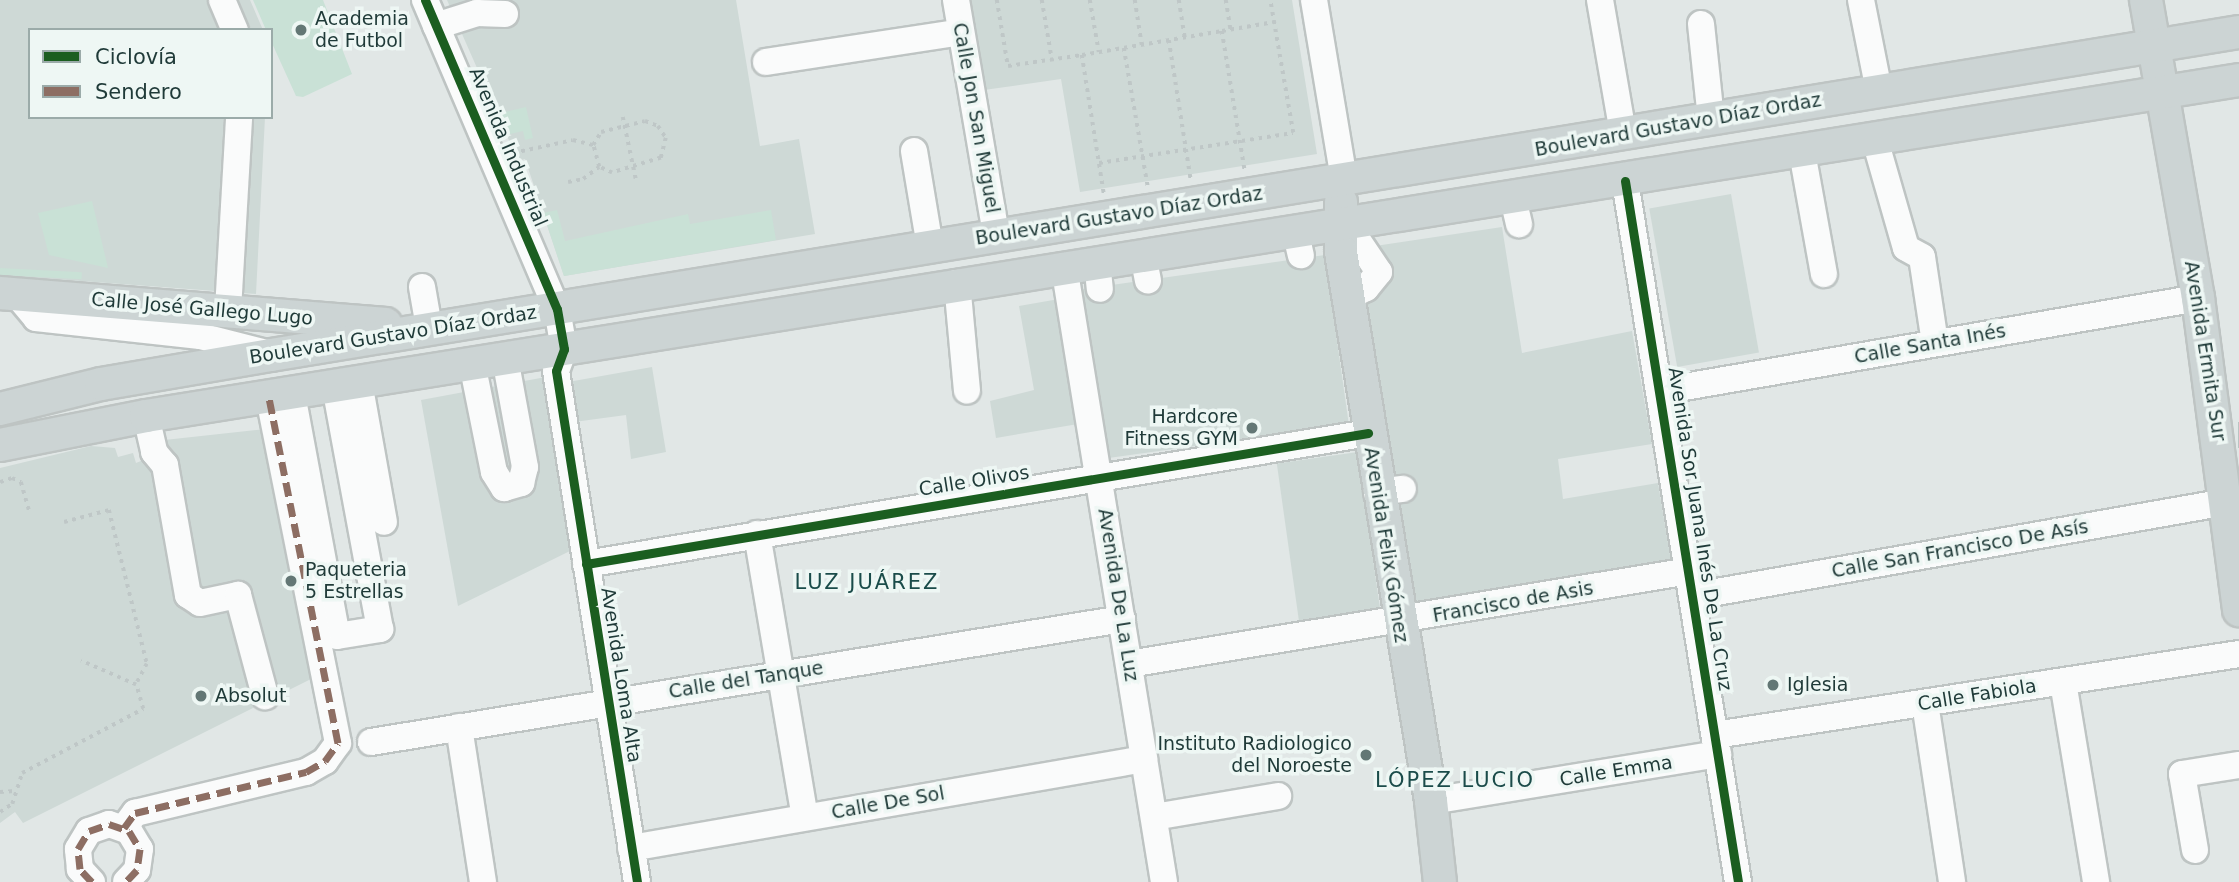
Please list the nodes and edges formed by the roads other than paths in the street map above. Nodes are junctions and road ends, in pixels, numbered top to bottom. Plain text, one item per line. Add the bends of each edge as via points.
1 (222, 0) edge
2 (425, 0) edge
3 (956, 0) edge
4 (1314, 0) edge
5 (1600, 0) edge
6 (1861, 0) edge
7 (2146, 0) edge
8 (505, 14) dead end
9 (1701, 24) dead end
10 (436, 26) junction
11 (233, 28) edge
12 (961, 32) junction
13 (2239, 32) edge
14 (2155, 46) junction
15 (766, 62) dead end
16 (2239, 80) edge
17 (1879, 91) junction
18 (2161, 94) junction
19 (239, 119) edge
20 (1711, 119) junction
21 (1623, 133) junction
22 (1875, 140) junction
23 (914, 151) dead end
24 (1801, 152) junction
25 (1344, 180) junction
26 (1625, 181) junction
27 (1342, 223) junction
28 (996, 235) junction
29 (930, 247) junction
30 (1064, 267) junction
31 (1824, 274) dead end
32 (957, 284) junction
33 (422, 287) dead end
34 (8, 293) edge
35 (2198, 298) junction
36 (556, 309) junction
37 (228, 310) junction
38 (438, 328) junction
39 (1935, 344) junction
40 (564, 349) junction
41 (271, 355) junction
42 (505, 358) junction
43 (472, 363) junction
44 (347, 384) junction
45 (967, 391) dead end
46 (1661, 391) junction
47 (280, 395) junction
48 (0, 409) edge
49 (146, 416) junction
50 (1368, 433) junction
51 (2229, 437) edge
52 (0, 445) edge
53 (1098, 478) junction
54 (2226, 502) junction
55 (384, 522) dead end
56 (757, 534) junction
57 (586, 564) junction
58 (1691, 584) junction
59 (2239, 610) edge
60 (1122, 619) junction
61 (1398, 621) junction
62 (2239, 654) edge
63 (1129, 664) junction
64 (781, 675) junction
65 (2063, 682) junction
66 (265, 696) dead end
67 (608, 703) junction
68 (1925, 704) junction
69 (459, 727) junction
70 (371, 742) dead end
71 (1717, 745) junction
72 (1144, 758) junction
73 (2239, 765) edge
74 (1278, 796) dead end
75 (1431, 801) junction
76 (805, 817) junction
77 (1154, 817) junction
78 (124, 828) junction
79 (631, 848) junction
80 (2195, 850) dead end
81 (92, 882) edge
82 (126, 882) edge
83 (483, 882) edge
84 (637, 882) edge
85 (1164, 882) edge
86 (1434, 882) edge
87 (1440, 882) edge
88 (1738, 882) edge
89 (1952, 882) edge
90 (2096, 882) edge

1 - 11 street
2 - 10 street, Avenida Industrial
3 - 12 street, Calle Jon San Miguel
4 - 25 street, Avenida Felix Gómez
5 - 21 street
6 - 17 street
7 - 14 main road, Avenida Ermita Sur
8 - 10 street via 477,13
9 - 20 street
10 - 36 street, Avenida Industrial
12 - 15 street
12 - 28 street, Calle Jon San Miguel
13 - 14 main road, Boulevard Gustavo Díaz Ordaz
14 - 17 main road, Boulevard Gustavo Díaz Ordaz
14 - 18 main road, Avenida Ermita Sur
16 - 18 main road, Boulevard Gustavo Díaz Ordaz
17 - 20 main road, Boulevard Gustavo Díaz Ordaz
18 - 22 main road, Boulevard Gustavo Díaz Ordaz
18 - 35 main road, Avenida Ermita Sur
19 - 37 street
20 - 21 main road, Boulevard Gustavo Díaz Ordaz
21 - 25 main road, Boulevard Gustavo Díaz Ordaz
22 - 24 main road, Boulevard Gustavo Díaz Ordaz
22 - 39 street via 1906,248 1922,257
23 - 29 street
24 - 26 main road, Boulevard Gustavo Díaz Ordaz
24 - 31 street
25 - 27 main road, Avenida Felix Gómez
25 - 28 main road, Boulevard Gustavo Díaz Ordaz
26 - 27 main road, Boulevard Gustavo Díaz Ordaz via 1516,211
26 - 46 street, Avenida Sor Juana Inés De La Cruz via 1637,302
27 - 30 main road, Boulevard Gustavo Díaz Ordaz via 1298,243 1145,268 1099,275
27 - 50 main road, Avenida Felix Gómez via 1349,371
28 - 29 main road, Boulevard Gustavo Díaz Ordaz
29 - 36 main road, Boulevard Gustavo Díaz Ordaz
30 - 32 main road, Boulevard Gustavo Díaz Ordaz
30 - 53 street, Avenida De La Luz
32 - 40 main road, Boulevard Gustavo Díaz Ordaz
32 - 45 street
33 - 38 street
34 - 37 main road, Calle José Gallego Lugo
34 - 41 street via 36,318 200,336
35 - 39 street, Calle Santa Inés
35 - 51 main road, Avenida Ermita Sur
36 - 38 main road, Boulevard Gustavo Díaz Ordaz
36 - 40 street, Avenida Industrial
37 - 38 main road, Calle José Gallego Lugo
38 - 41 main road, Boulevard Gustavo Díaz Ordaz
39 - 46 street, Calle Santa Inés
40 - 42 main road, Boulevard Gustavo Díaz Ordaz
40 - 57 street, Avenida Loma Alta via 556,370 576,537
41 - 48 main road, Boulevard Gustavo Díaz Ordaz via 101,384
42 - 43 main road, Boulevard Gustavo Díaz Ordaz
42 - 43 street via 525,467 522,483 504,488 494,472
43 - 44 main road, Boulevard Gustavo Díaz Ordaz
44 - 47 main road, Boulevard Gustavo Díaz Ordaz
44 - 47 street via 380,629 337,636
44 - 55 street
46 - 58 street, Avenida Sor Juana Inés De La Cruz
47 - 49 main road, Boulevard Gustavo Díaz Ordaz
47 - 78 street via 338,743 325,761 306,772 135,813
49 - 52 main road, Boulevard Gustavo Díaz Ordaz
49 - 66 street via 154,452 165,465 188,595 200,603 238,595
50 - 53 street, Calle Olivos via 1331,447
50 - 61 main road, Avenida Felix Gómez
51 - 54 main road, Avenida Ermita Sur
53 - 56 street, Calle Olivos
53 - 60 street, Avenida De La Luz
54 - 58 street, Calle San Francisco De Asís
54 - 59 main road, Avenida Ermita Sur
56 - 57 street, Calle Olivos
56 - 64 street
57 - 67 street, Avenida Loma Alta
58 - 61 street, Francisco de Asis
58 - 71 street, Avenida Sor Juana Inés De La Cruz
60 - 63 street, Avenida De La Luz
60 - 64 street, Calle del Tanque
61 - 63 street, Francisco de Asis
61 - 75 main road, Avenida Felix Gómez
62 - 65 street, Calle Fabiola
63 - 72 street, Avenida De La Luz
64 - 67 street, Calle del Tanque
64 - 76 street
65 - 68 street, Calle Fabiola
65 - 90 street
67 - 69 street, Calle del Tanque
67 - 79 street, Avenida Loma Alta
68 - 71 street, Calle Fabiola
68 - 89 street
69 - 70 street, Calle del Tanque
69 - 83 street
71 - 75 street, Calle Emma
71 - 88 street, Avenida Sor Juana Inés De La Cruz
72 - 76 street, Calle De Sol
72 - 77 street, Avenida De La Luz
73 - 80 street via 2182,774
74 - 77 street
75 - 87 main road, Avenida Felix Gómez
76 - 79 street, Calle De Sol
77 - 85 street, Avenida De La Luz
78 - 81 street via 98,826 82,839 77,859
78 - 82 street via 136,839 141,859
79 - 84 street, Avenida Loma Alta
86 - 87 street

